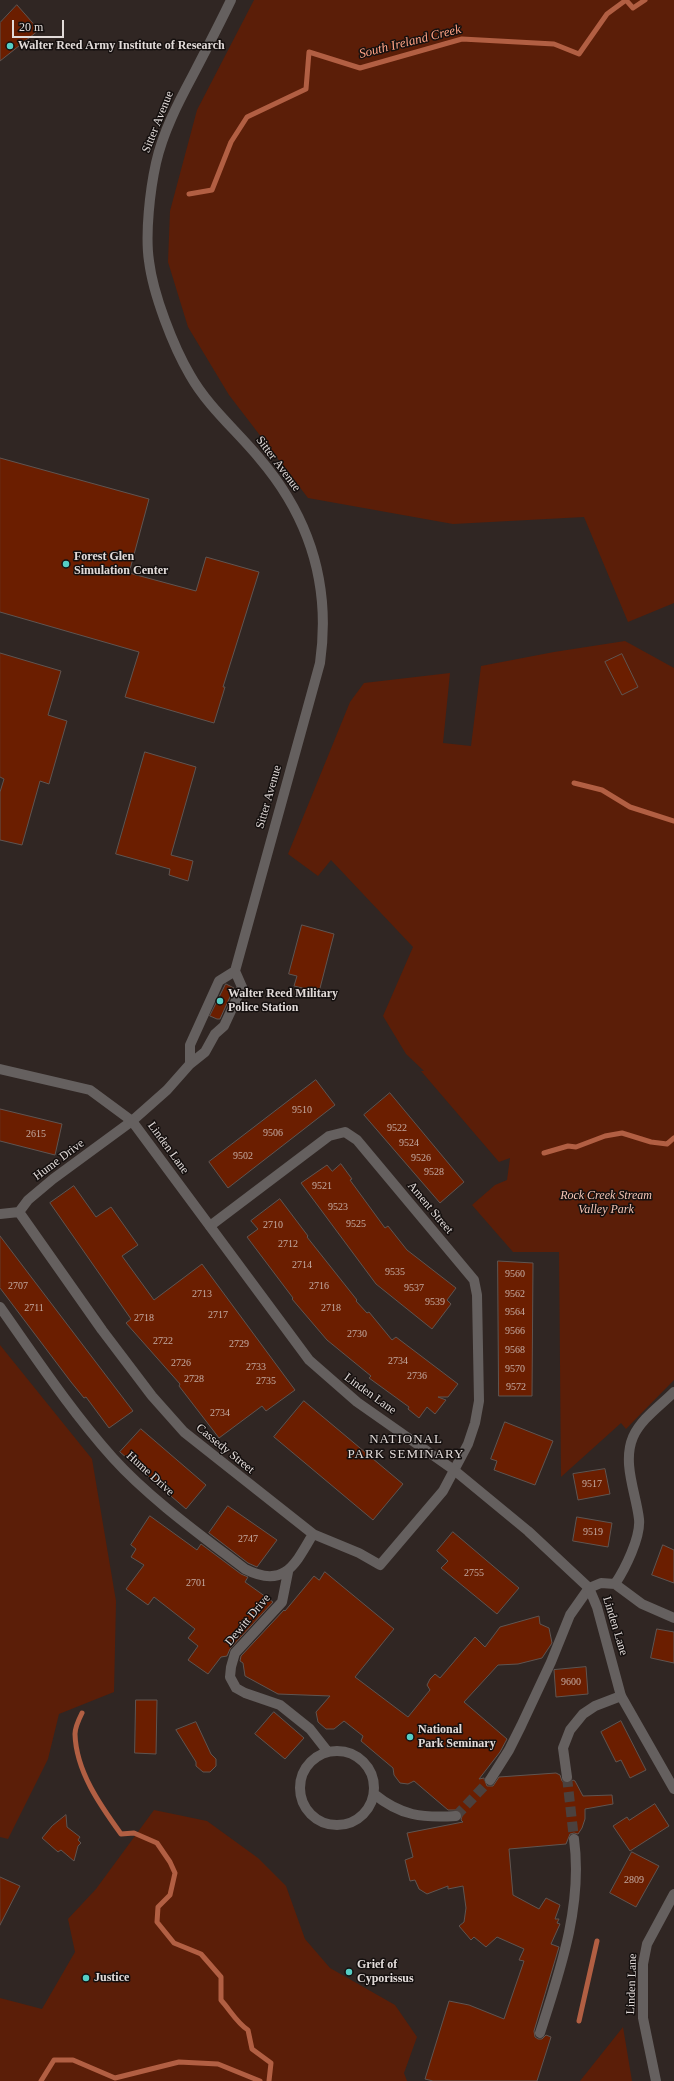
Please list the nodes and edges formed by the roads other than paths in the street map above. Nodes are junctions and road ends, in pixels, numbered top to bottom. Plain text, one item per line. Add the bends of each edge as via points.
1 (231, 0) edge
2 (235, 971) junction
3 (190, 1064) junction
4 (0, 1069) edge
5 (132, 1121) junction
6 (19, 1212) junction
7 (0, 1214) edge
8 (210, 1226) junction
9 (0, 1307) edge
10 (674, 1392) edge
11 (454, 1470) junction
12 (313, 1534) junction
13 (288, 1572) junction
14 (615, 1584) junction
15 (588, 1588) junction
16 (674, 1618) edge
17 (622, 1696) junction
18 (328, 1752) junction
19 (567, 1777) tunnel mouth
20 (490, 1780) tunnel mouth
21 (674, 1789) edge
22 (374, 1794) junction
23 (456, 1816) tunnel mouth
24 (574, 1839) tunnel mouth
25 (674, 1894) edge
26 (540, 2033) dead end
27 (656, 2081) edge

1 - 2 street, Sitter Avenue via 174,110 162,140 156,163 147,240 149,260 169,328 190,375 206,398 280,485 308,537 322,590 324,628 318,670
2 - 3 street via 219,981 190,1045
2 - 3 street via 242,987 224,1026 205,1052
3 - 5 street via 167,1090
4 - 5 street, Linden Lane via 90,1090
5 - 6 street, Hume Drive via 53,1179 28,1200
5 - 8 street, Linden Lane
6 - 7 street
6 - 12 street, Cassedy Street via 102,1330 152,1396 184,1432
8 - 11 street, Linden Lane via 309,1360 356,1402
8 - 11 street, Ament Street via 329,1136 345,1132 357,1140 471,1276 477,1287 479,1401 468,1444
9 - 13 street, Hume Drive via 95,1437 136,1480 245,1569 269,1577
10 - 14 street via 638,1428 633,1439 630,1449 630,1472 639,1519 638,1532 623,1571
11 - 12 street, Cassedy Street via 443,1490 380,1565 359,1553
11 - 15 street, Linden Lane via 528,1531
12 - 13 street
13 - 18 street, Dewitt Drive via 282,1602 236,1654 230,1677 236,1688 280,1705 310,1729
14 - 15 street via 601,1583
14 - 16 street via 642,1604
15 - 17 street, Linden Lane
15 - 20 street via 570,1615 512,1744
17 - 19 street via 594,1706 583,1714 570,1730 563,1748
17 - 21 street, Linden Lane
18 - 22 street via 344,1752 359,1758 373,1778
18 - 22 street via 308,1765 301,1780 302,1799 312,1814 327,1824 346,1824 361,1816
22 - 23 street via 392,1808 428,1818
24 - 26 street via 576,1859 572,1911 562,1966
25 - 27 street, Linden Lane via 648,1944 643,1964 643,2018

